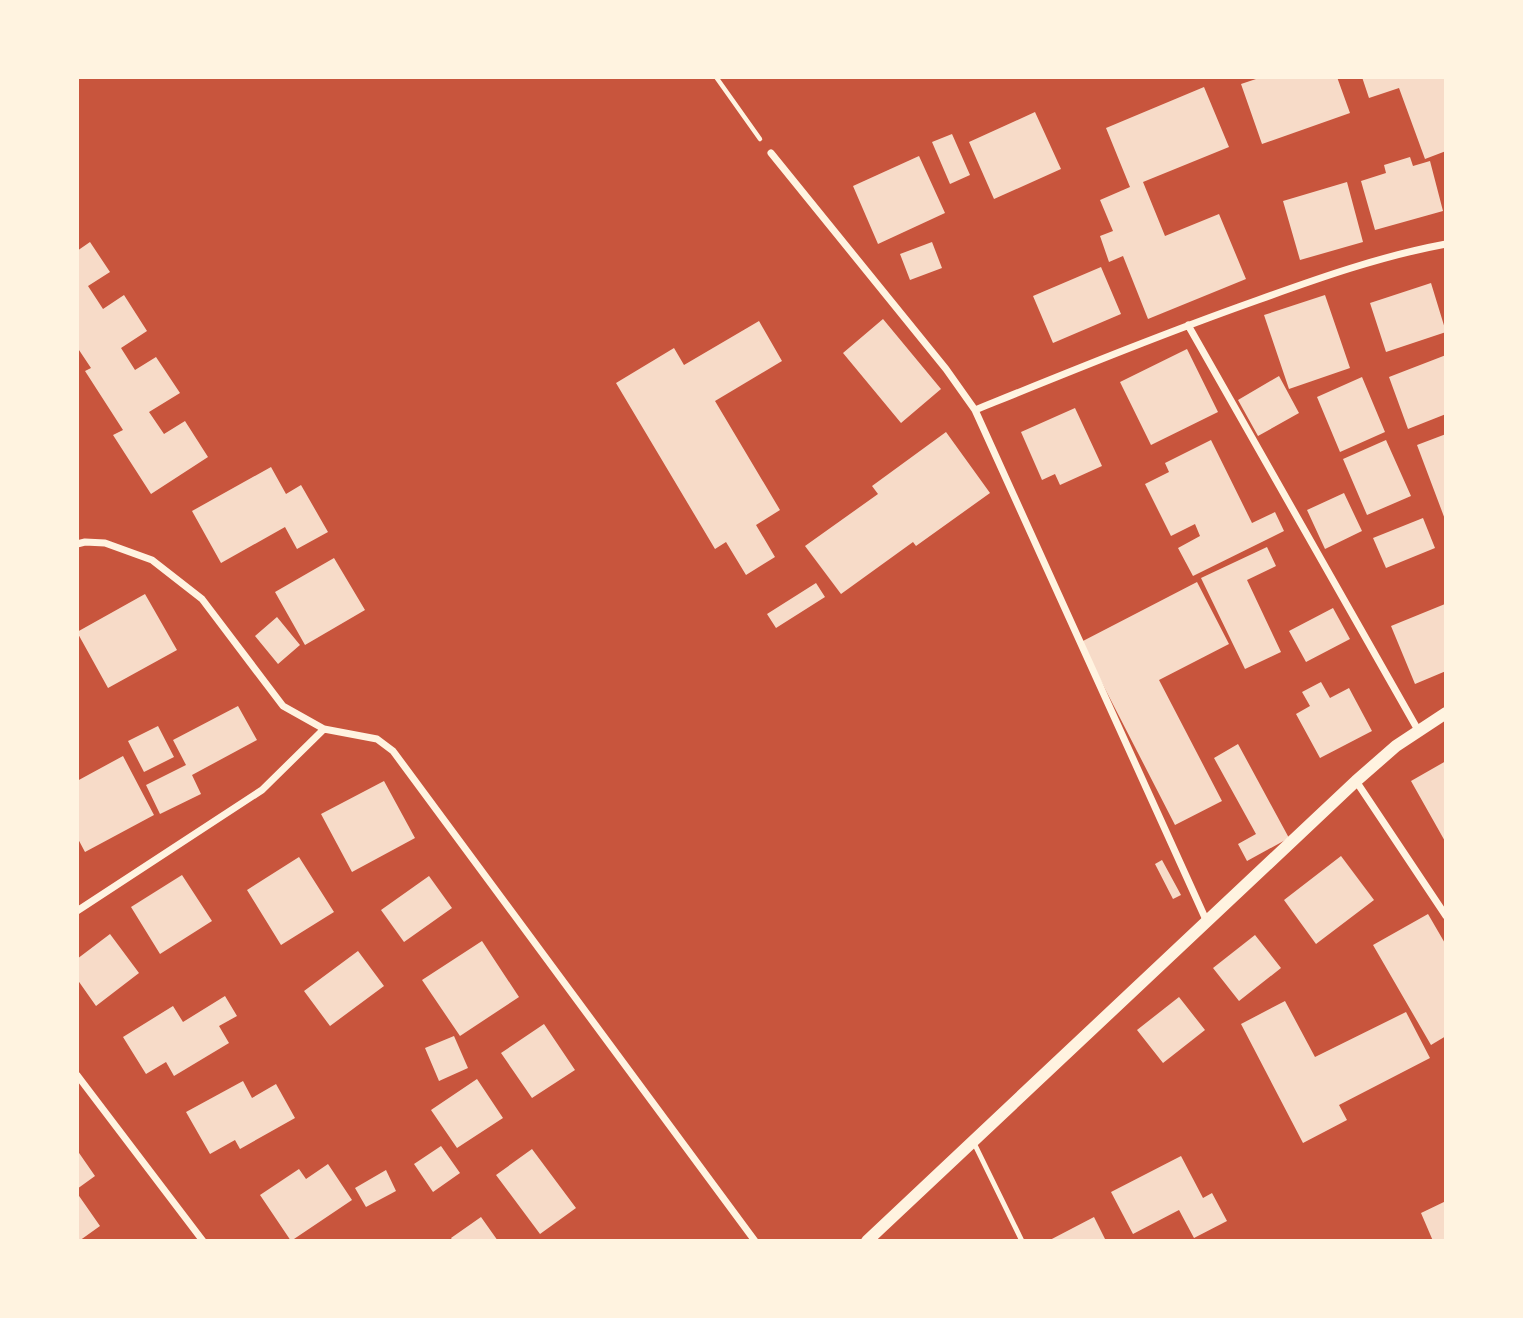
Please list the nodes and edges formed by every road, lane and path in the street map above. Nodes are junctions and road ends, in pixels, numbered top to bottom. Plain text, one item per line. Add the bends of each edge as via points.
1 (716, 77) edge
2 (771, 153) joint
3 (1446, 244) edge
4 (1188, 325) junction
5 (975, 410) junction
6 (77, 544) edge
7 (1446, 713) edge
8 (324, 729) junction
9 (1418, 730) junction
10 (1356, 781) junction
11 (77, 911) edge
12 (1446, 916) edge
13 (1208, 922) junction
14 (77, 1075) edge
15 (973, 1141) junction
16 (203, 1241) edge
17 (755, 1241) edge
18 (867, 1241) edge
19 (1022, 1241) edge

1 - 2 path
2 - 5 street via 947,369
3 - 4 street via 1337,271
4 - 5 street
4 - 9 street
5 - 13 street
6 - 8 street via 105,543 152,560 202,599 284,706
7 - 9 street
8 - 11 street via 262,790
8 - 17 street via 377,739 393,751
9 - 10 street
10 - 12 street
10 - 13 street
13 - 15 street
14 - 16 street
15 - 18 street
15 - 19 lane

